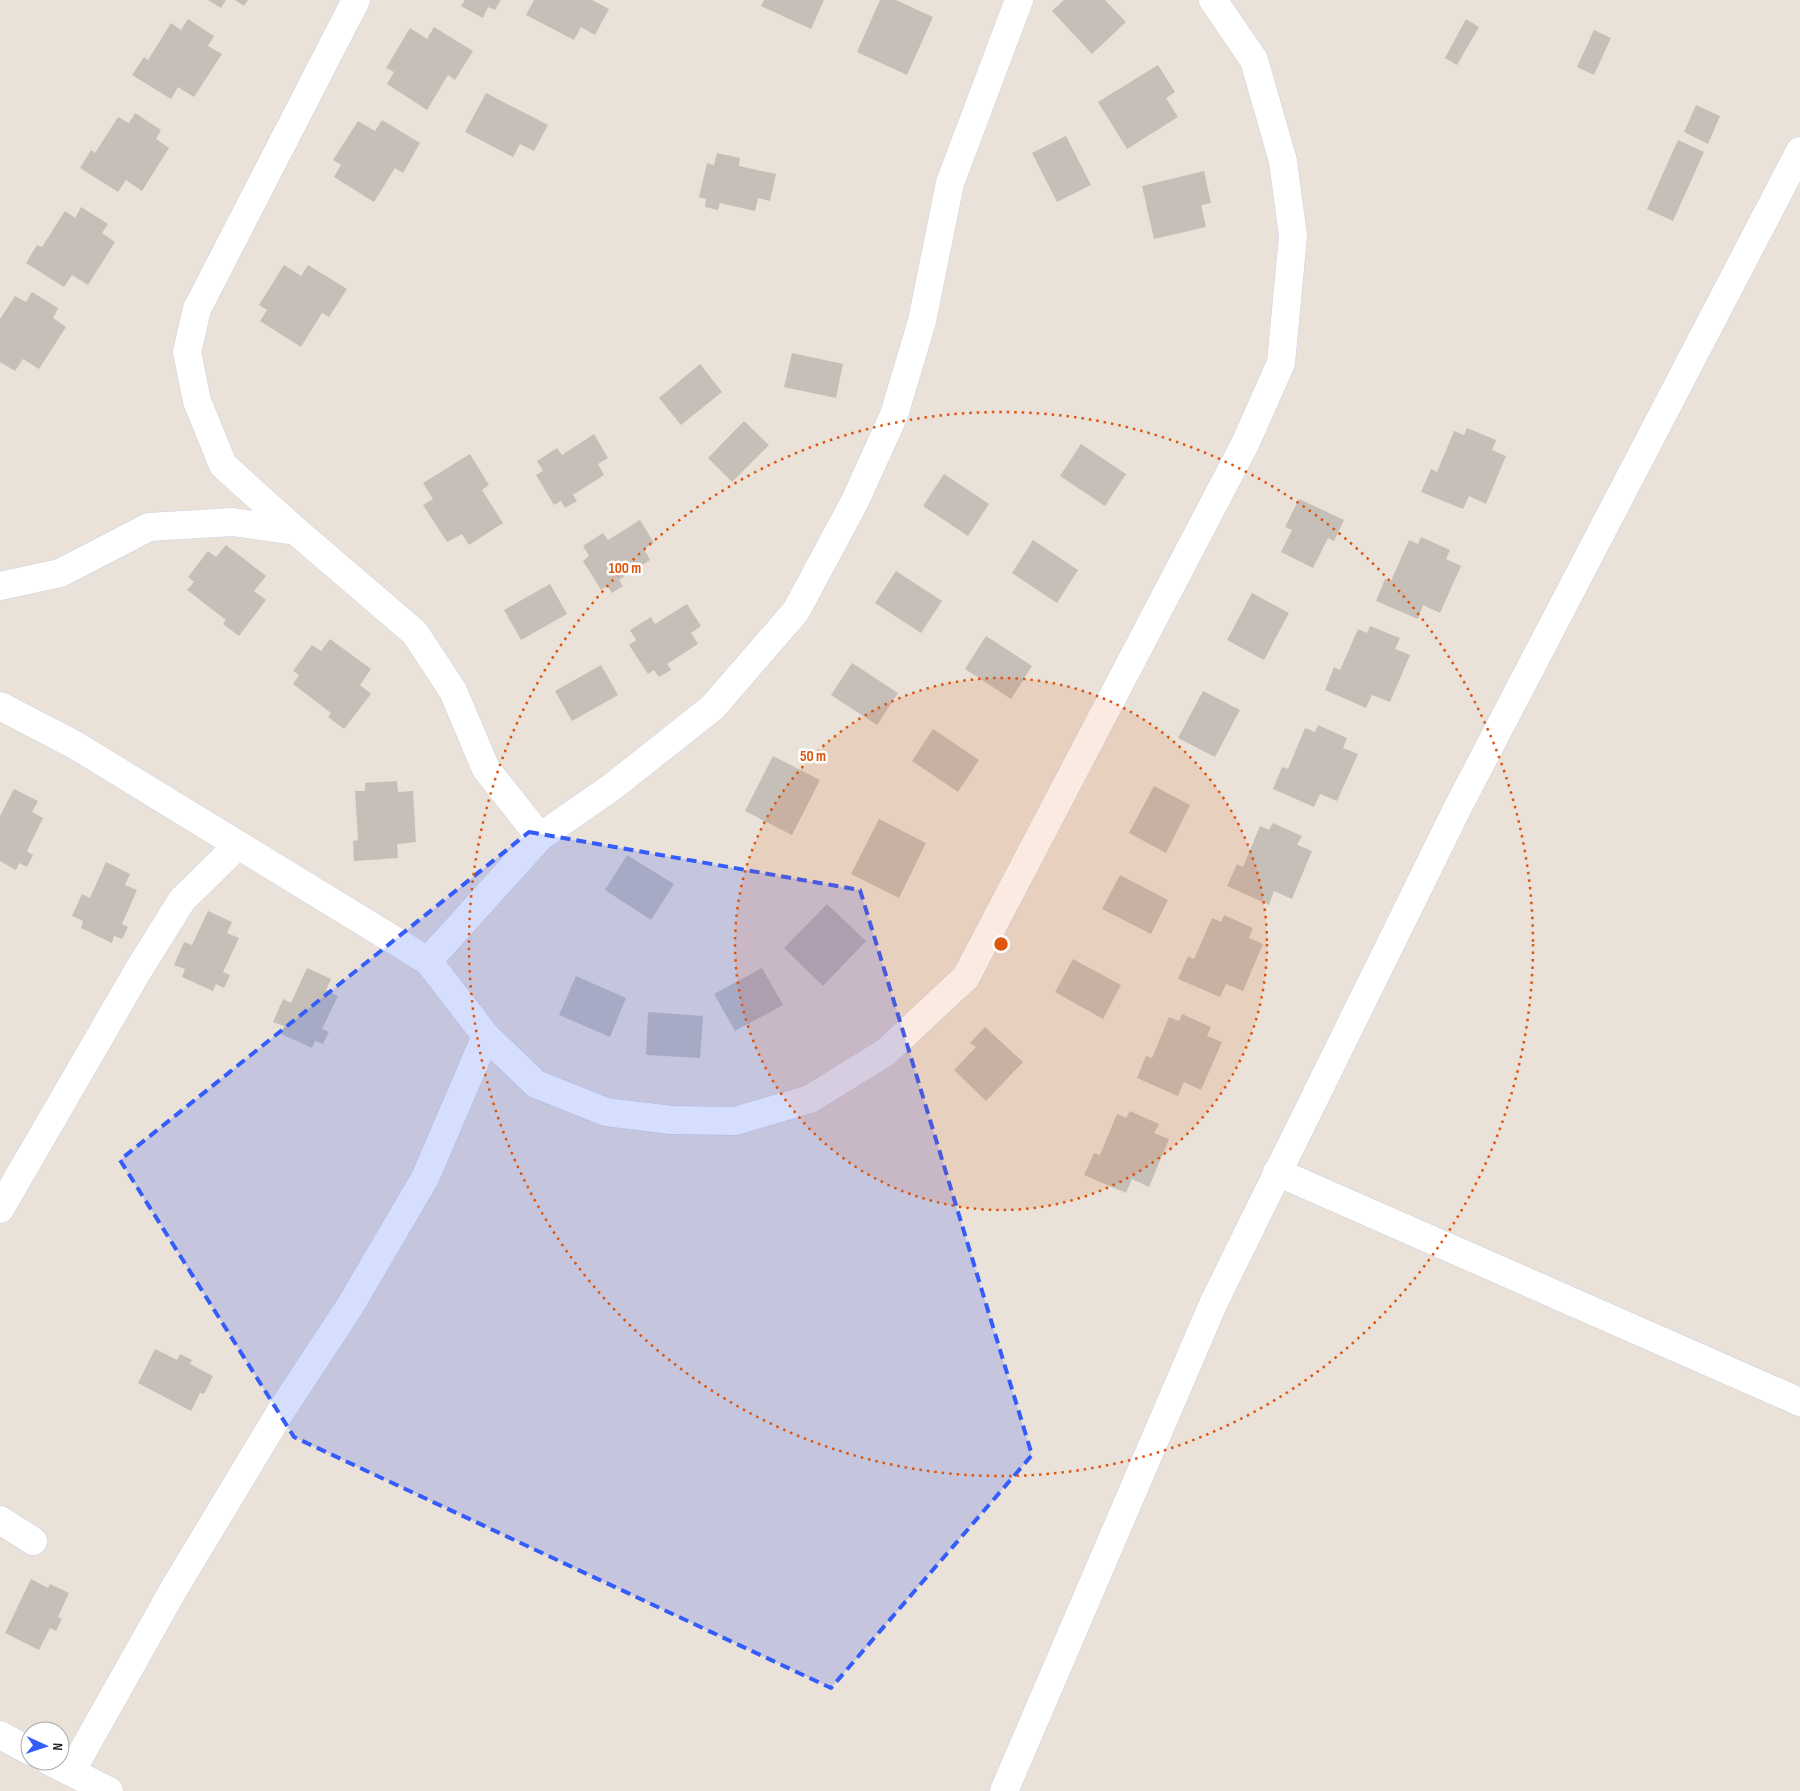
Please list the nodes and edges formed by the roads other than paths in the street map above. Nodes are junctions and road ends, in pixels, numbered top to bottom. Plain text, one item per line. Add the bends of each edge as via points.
1 (356, 0) edge
2 (1019, 0) edge
3 (1212, 0) edge
4 (1800, 151) edge
5 (296, 532) junction
6 (0, 586) edge
7 (0, 706) edge
8 (540, 837) junction
9 (238, 845) junction
10 (428, 961) junction
11 (486, 1036) junction
12 (1277, 1172) junction
13 (0, 1209) edge
14 (1800, 1402) edge
15 (0, 1520) edge
16 (33, 1541) dead end
17 (0, 1735) edge
18 (20, 1746) edge
19 (70, 1750) edge
20 (70, 1771) edge
21 (109, 1791) edge
22 (1004, 1791) edge

1 - 5 street via 197,309 188,352 197,401 223,465
2 - 8 street via 950,183 922,321 894,415 855,501 796,611 713,707 612,787
3 - 11 street via 1254,60 1283,162 1293,236 1281,363 1245,444 966,977 886,1052 810,1099 735,1121 671,1120 606,1112 536,1084
4 - 12 street via 1458,807
5 - 6 street via 233,522 149,527 60,573
5 - 8 street via 415,633 453,691 486,769
7 - 9 street via 75,745
8 - 10 street
9 - 10 street
9 - 13 street via 182,900
10 - 11 street
11 - 19 street via 425,1178 350,1306
12 - 14 street
12 - 22 street via 1214,1302
15 - 16 street
17 - 18 street
20 - 21 street

